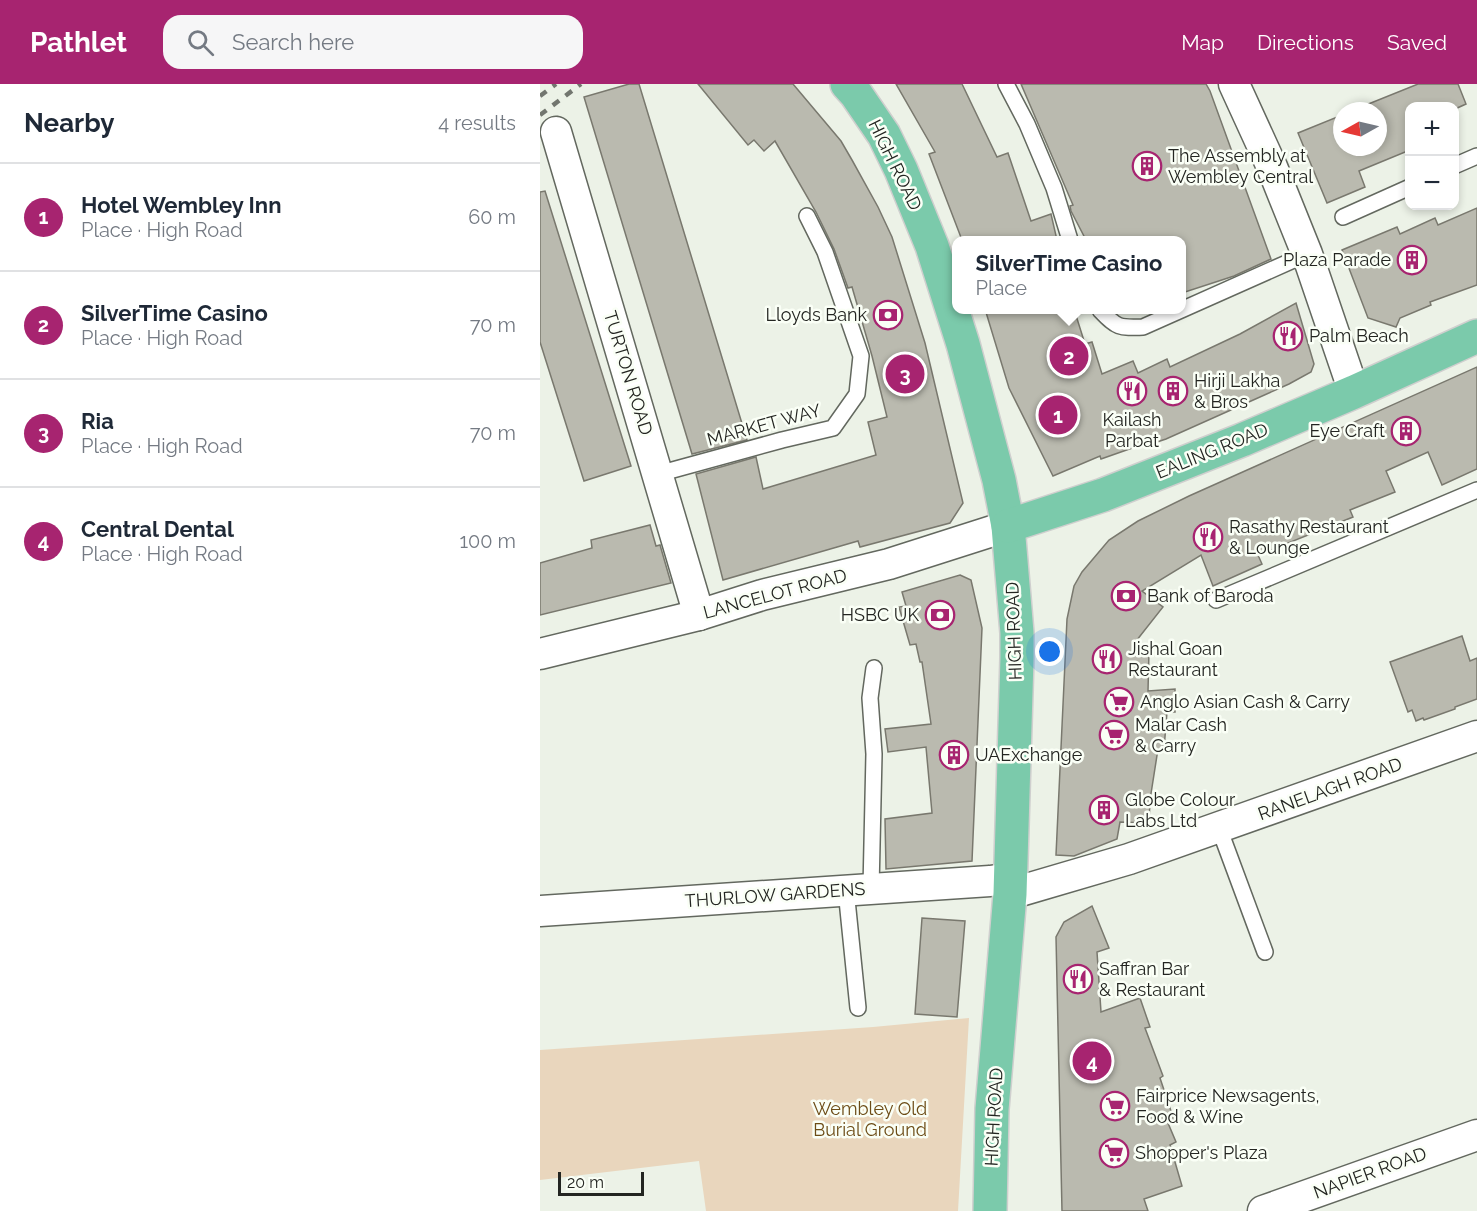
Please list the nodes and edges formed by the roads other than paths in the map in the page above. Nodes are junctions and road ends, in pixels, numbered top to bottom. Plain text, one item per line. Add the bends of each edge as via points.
1 (847, 84) edge
2 (1006, 84) edge
3 (1234, 84) edge
4 (556, 132) dead end
5 (1477, 156) edge
6 (1459, 164) edge
7 (1405, 189) edge
8 (807, 216) dead end
9 (1343, 217) dead end
10 (1069, 236) edge
11 (1306, 254) junction
12 (1186, 308) edge
13 (952, 309) edge
14 (954, 314) edge
15 (1104, 314) edge
16 (1172, 314) edge
17 (1476, 339) edge
18 (1354, 392) junction
19 (658, 474) junction
20 (1477, 490) edge
21 (1008, 526) junction
22 (1216, 600) dead end
23 (699, 615) junction
24 (540, 654) edge
25 (874, 668) dead end
26 (1477, 736) edge
27 (1219, 828) junction
28 (1010, 886) junction
29 (859, 890) junction
30 (540, 911) edge
31 (1265, 952) dead end
32 (858, 1008) dead end
33 (1477, 1135) edge
34 (990, 1211) edge
35 (1263, 1211) edge

1 - 13 main road, HIGH ROAD via 884,135 901,170
2 - 10 lane via 1054,188
3 - 11 street
4 - 19 street, TURTON ROAD
5 - 6 lane
7 - 9 lane
8 - 19 lane, MARKET WAY via 825,252 861,356 857,394 833,428
11 - 12 lane
11 - 18 street
14 - 21 main road, HIGH ROAD
15 - 16 lane via 1123,328 1143,327
17 - 18 main road, EALING ROAD
18 - 21 main road, EALING ROAD via 1103,495
19 - 23 street, TURTON ROAD
20 - 22 lane
21 - 23 street, LANCELOT ROAD via 889,564
21 - 28 main road, HIGH ROAD via 1017,633
23 - 24 street, LANCELOT ROAD
25 - 29 lane via 870,698 874,754
26 - 27 street, RANELAGH ROAD
27 - 28 street, RANELAGH ROAD via 1129,860
27 - 31 lane
28 - 29 street, THURLOW GARDENS via 990,881
28 - 34 main road, HIGH ROAD via 992,1108
29 - 30 street, THURLOW GARDENS
29 - 32 lane
33 - 35 street, NAPIER ROAD

